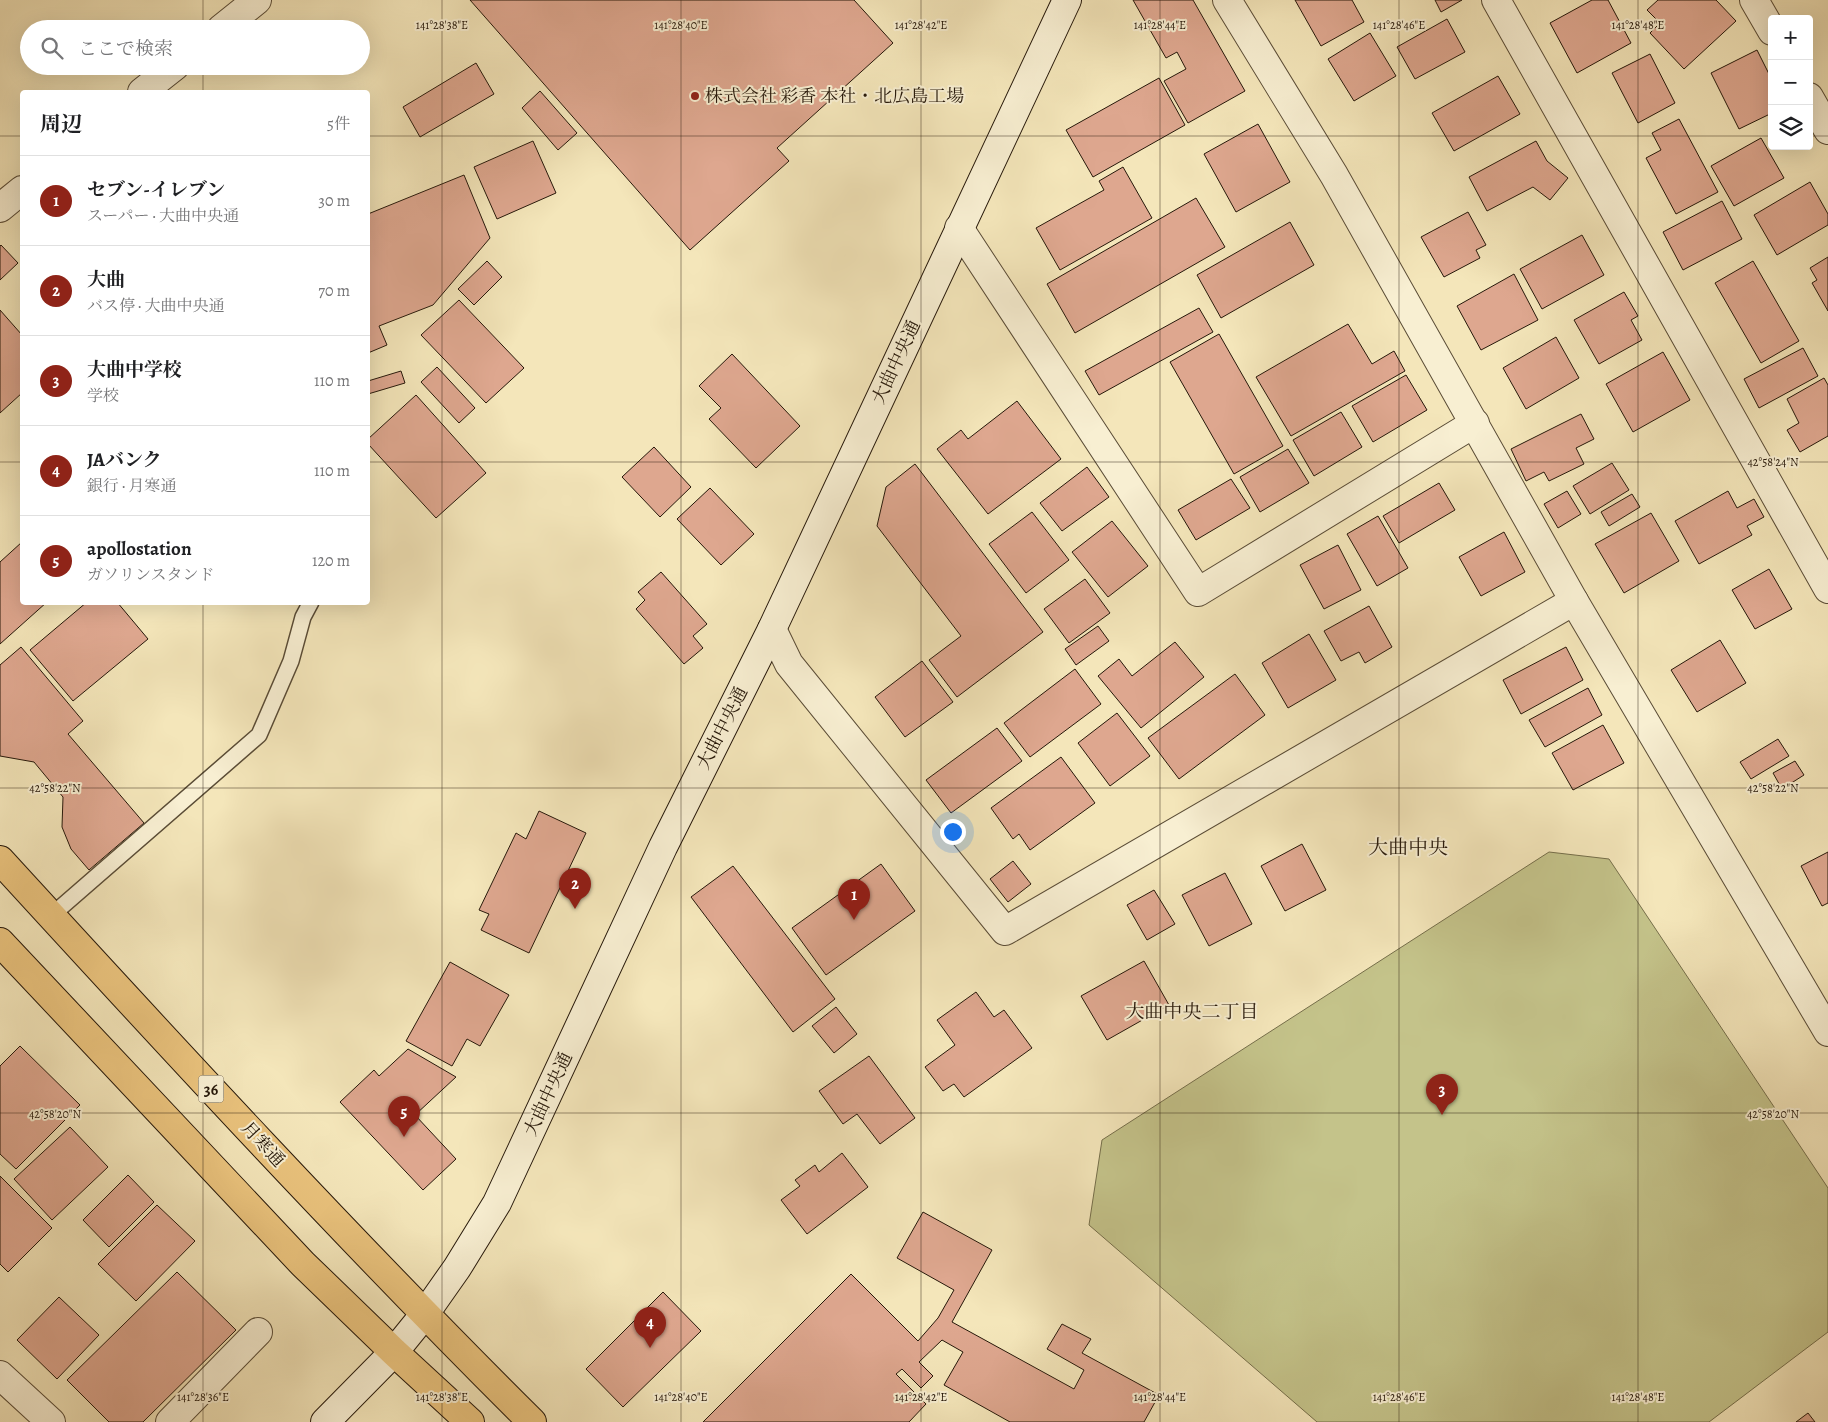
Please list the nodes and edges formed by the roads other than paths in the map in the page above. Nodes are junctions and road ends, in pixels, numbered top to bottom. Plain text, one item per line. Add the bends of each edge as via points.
1 (257, 0) edge
2 (1067, 0) edge
3 (1227, 0) edge
4 (1496, 0) edge
5 (1754, 0) edge
6 (232, 20) edge
7 (1768, 25) edge
8 (164, 75) edge
9 (145, 90) edge
10 (1813, 104) edge
11 (1828, 130) edge
12 (20, 192) edge
13 (0, 208) edge
14 (959, 228) junction
15 (1475, 423) junction
16 (1828, 589) edge
17 (1574, 601) junction
18 (310, 605) edge
19 (772, 629) junction
20 (0, 860) edge
21 (52, 915) junction
22 (0, 942) edge
23 (1828, 1032) edge
24 (424, 1315) junction
25 (258, 1332) dead end
26 (394, 1352) junction
27 (0, 1375) edge
28 (51, 1422) edge
29 (170, 1422) edge
30 (325, 1422) edge
31 (470, 1422) edge
32 (532, 1422) edge

1 - 6 street
2 - 14 street, 大曲中央通
3 - 15 street via 1334,175
4 - 16 street
5 - 7 street
8 - 9 street
10 - 11 street
12 - 13 street
14 - 15 street via 1198,592
14 - 19 street, 大曲中央通
15 - 17 street
17 - 19 street via 1005,931 789,664
17 - 23 street
18 - 21 lane via 291,662 259,735
19 - 24 street, 大曲中央通 via 663,847 497,1203
20 - 21 highway, 月寒通 / 36
21 - 24 highway, 月寒通 / 36
22 - 26 highway via 303,1264
24 - 26 street, 大曲中央通
24 - 32 highway, 月寒通 / 36
25 - 29 street
26 - 30 street, 大曲中央通
26 - 31 highway
27 - 28 street

